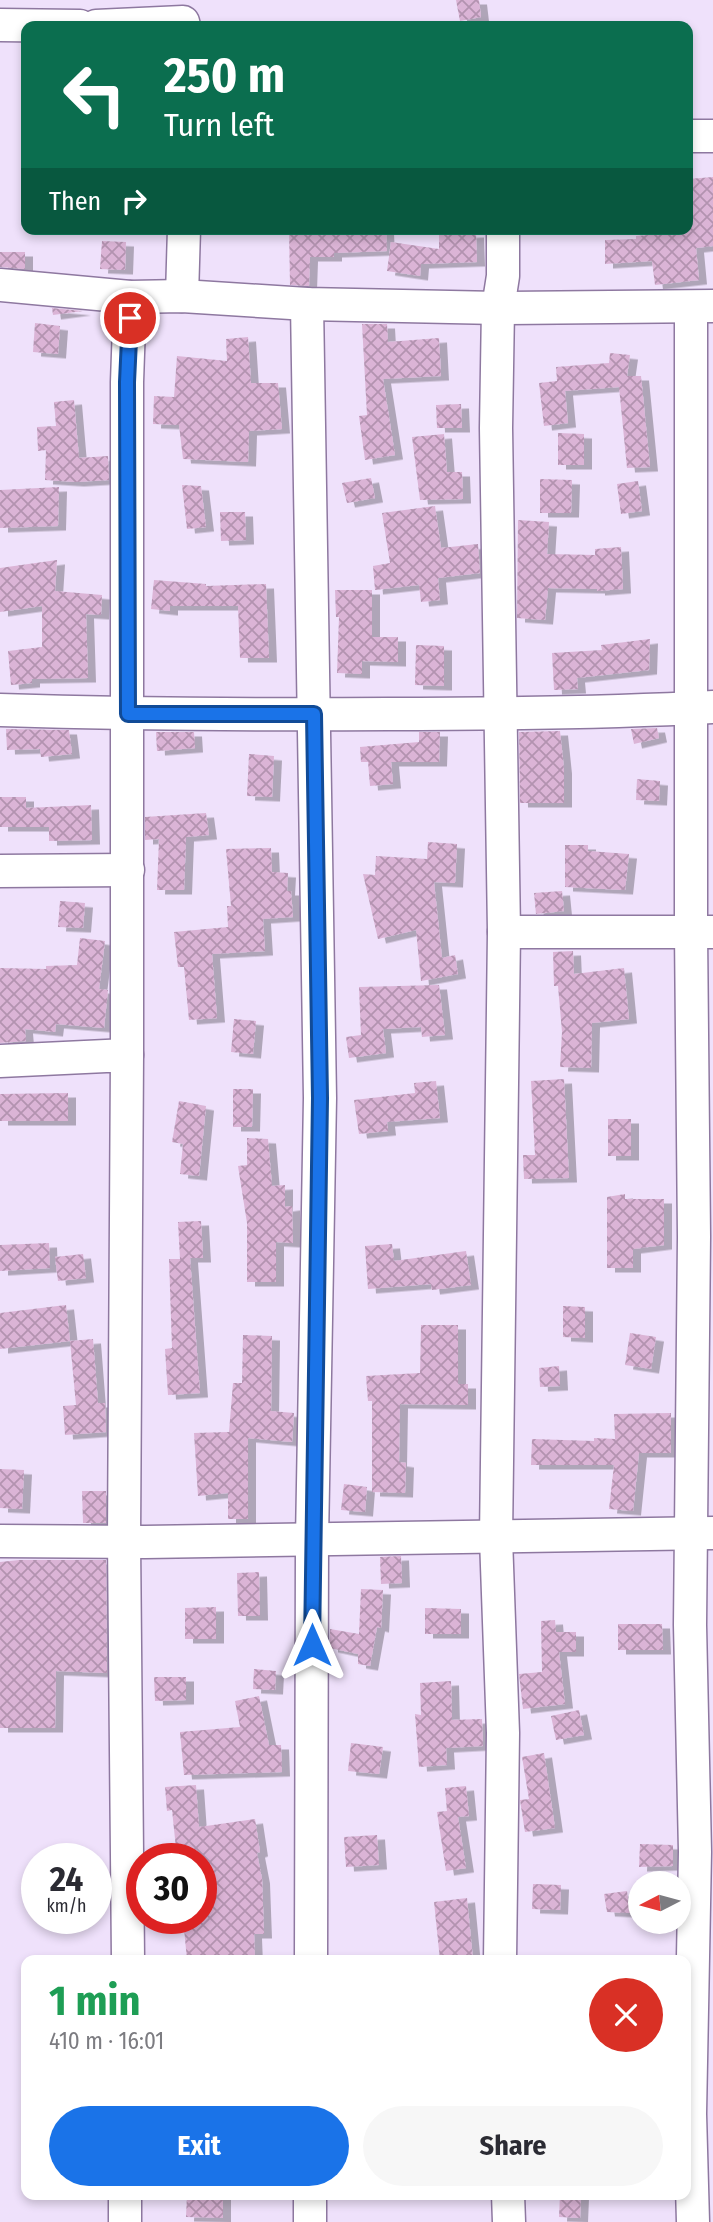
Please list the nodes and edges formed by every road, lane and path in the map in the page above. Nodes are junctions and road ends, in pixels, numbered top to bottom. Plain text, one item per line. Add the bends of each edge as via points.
1 (185, 16) edge
2 (140, 21) edge
3 (0, 25) edge
4 (21, 25) edge
5 (713, 135) edge
6 (693, 136) edge
7 (184, 235) edge
8 (503, 235) edge
9 (0, 285) edge
10 (182, 296) junction
11 (130, 297) junction
12 (307, 304) junction
13 (702, 307) edge
14 (498, 308) junction
15 (702, 708) edge
16 (0, 710) edge
17 (128, 714) junction
18 (314, 714) junction
19 (500, 714) junction
20 (128, 870) junction
21 (0, 871) edge
22 (504, 932) junction
23 (702, 932) edge
24 (127, 1055) junction
25 (0, 1061) edge
26 (702, 1533) edge
27 (496, 1538) junction
28 (312, 1540) junction
29 (0, 1541) edge
30 (124, 1541) junction
31 (128, 1955) edge
32 (311, 1955) edge
33 (500, 1955) edge
34 (691, 2062) edge
35 (691, 2150) edge
36 (125, 2200) edge
37 (310, 2200) edge
38 (508, 2200) edge
39 (125, 2222) edge
40 (310, 2222) edge
41 (509, 2222) edge
42 (693, 2222) edge

1 - 2 street
3 - 4 street
5 - 6 street
7 - 10 street
8 - 14 street
9 - 11 street
10 - 11 street
10 - 12 street
11 - 17 street
12 - 14 street
12 - 18 street
13 - 14 street
13 - 15 street
14 - 19 street
15 - 19 street
15 - 23 street
16 - 17 street
17 - 18 street
17 - 20 street
18 - 19 street
18 - 28 street via 320,1098
19 - 22 street
20 - 21 street
20 - 24 street
22 - 23 street
22 - 27 street
23 - 26 street via 694,1237
24 - 25 street
24 - 30 street
26 - 27 street
26 - 34 street via 690,1625 695,1852
27 - 28 street
27 - 33 street via 503,1732
28 - 30 street
28 - 32 street
29 - 30 street
30 - 31 street
35 - 42 street
36 - 39 street
37 - 40 street
38 - 41 street

